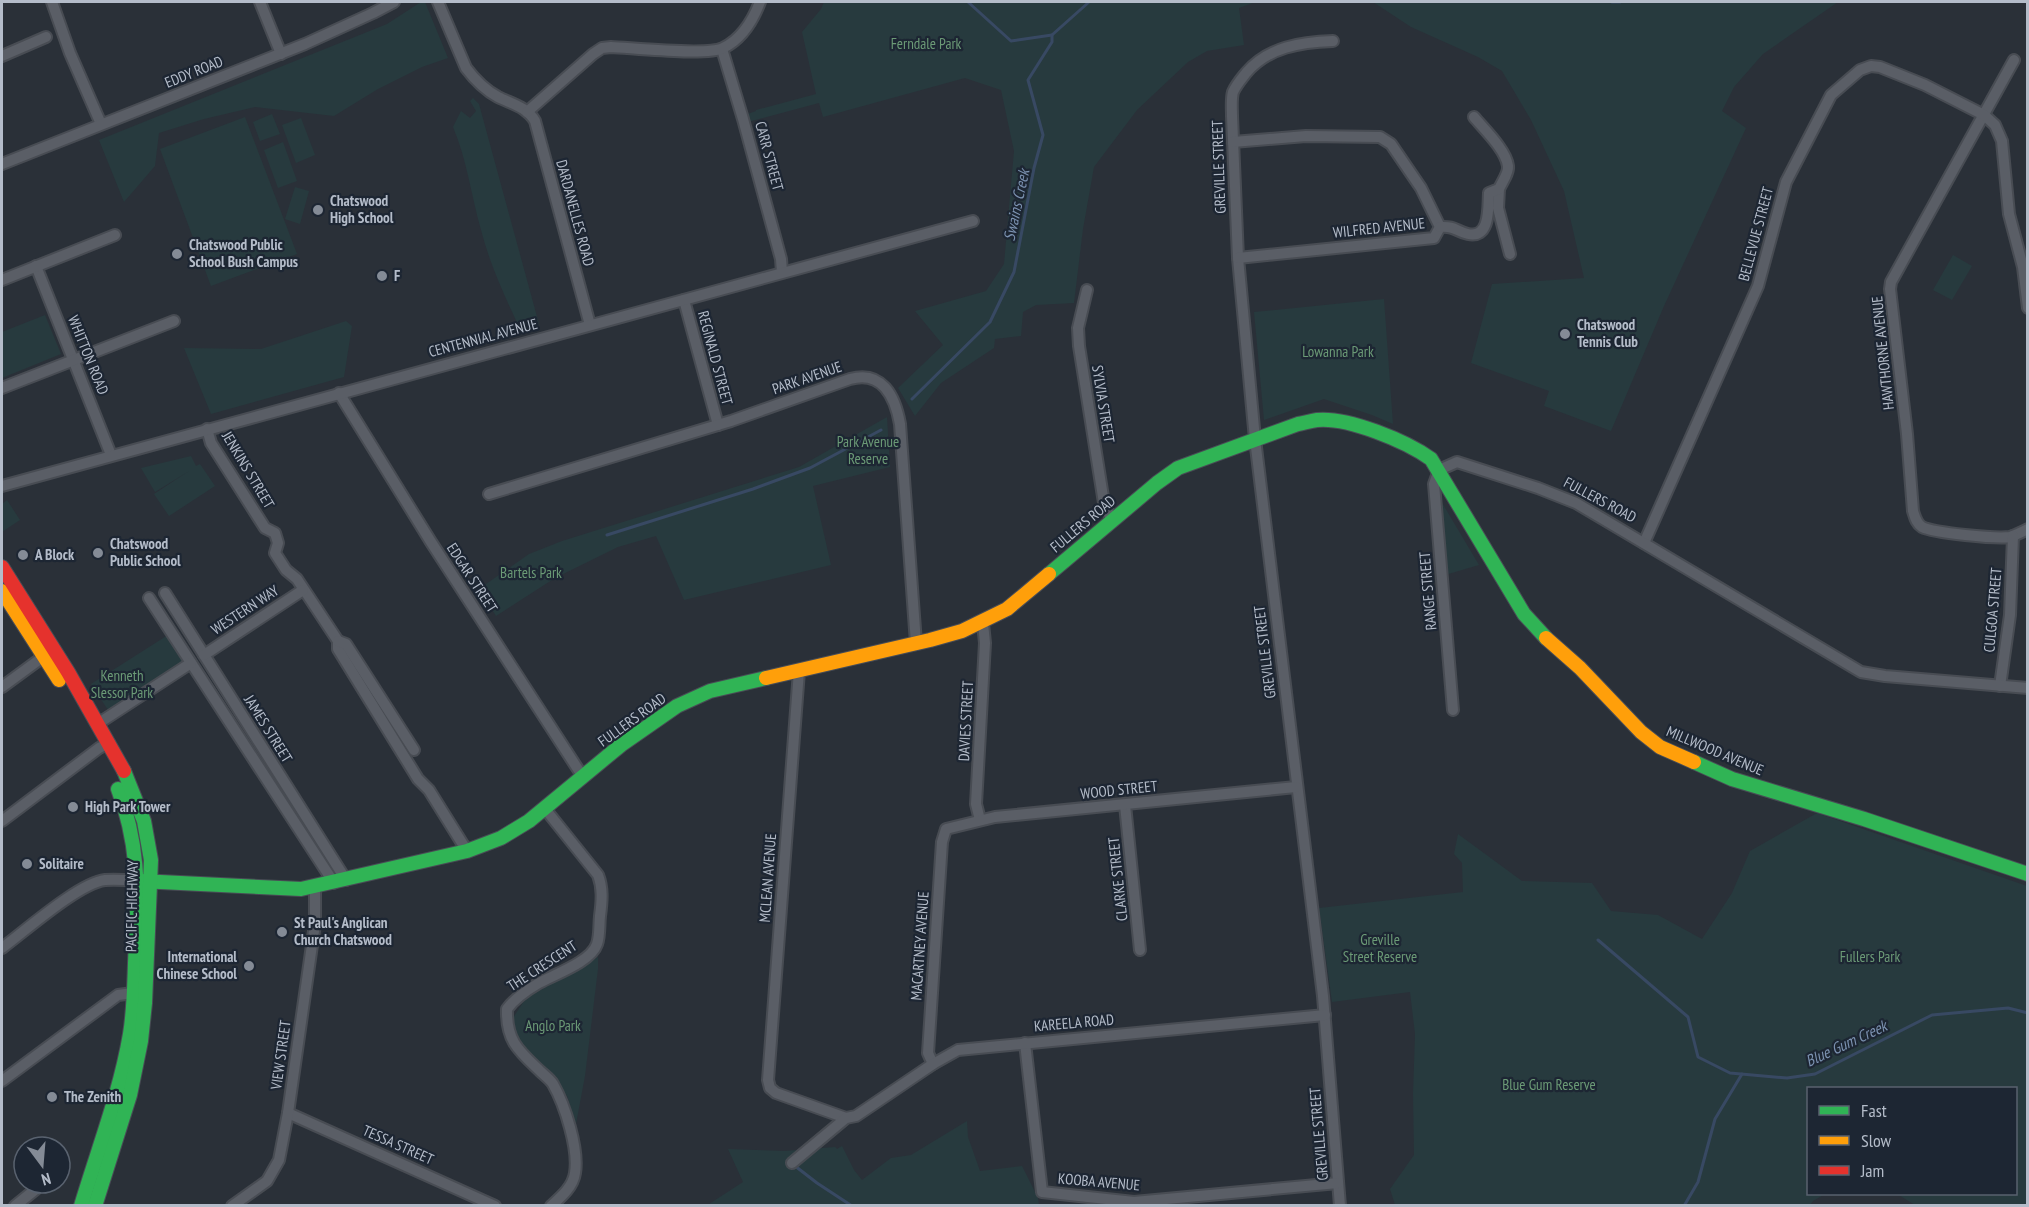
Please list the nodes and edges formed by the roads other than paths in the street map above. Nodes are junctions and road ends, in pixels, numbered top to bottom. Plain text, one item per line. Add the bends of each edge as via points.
1 (52, 2) edge
2 (260, 2) edge
3 (394, 2) edge
4 (438, 2) edge
5 (760, 2) edge
6 (46, 38) dead end
7 (1333, 41) dead end
8 (722, 49) junction
9 (281, 54) junction
10 (2, 56) edge
11 (2014, 60) dead end
12 (528, 112) junction
13 (1984, 115) junction
14 (1474, 117) dead end
15 (101, 124) junction
16 (1233, 142) junction
17 (2, 164) edge
18 (1499, 189) junction
19 (973, 221) dead end
20 (1440, 227) junction
21 (115, 235) dead end
22 (1510, 255) dead end
23 (1238, 258) junction
24 (36, 266) junction
25 (782, 272) junction
26 (2, 280) edge
27 (1087, 290) dead end
28 (684, 300) junction
29 (2028, 308) edge
30 (174, 321) dead end
31 (590, 325) junction
32 (73, 360) junction
33 (2, 388) edge
34 (339, 393) junction
35 (718, 425) junction
36 (207, 429) junction
37 (1255, 439) junction
38 (111, 455) junction
39 (1439, 470) junction
40 (2, 486) edge
41 (489, 494) dead end
42 (1112, 521) junction
43 (2028, 529) edge
44 (2013, 536) junction
45 (1644, 543) junction
46 (2, 567) edge
47 (303, 590) junction
48 (2, 591) edge
49 (165, 593) dead end
50 (149, 598) dead end
51 (983, 623) junction
52 (338, 641) junction
53 (916, 643) junction
54 (49, 653) junction
55 (204, 655) junction
56 (191, 663) junction
57 (799, 671) junction
58 (2000, 686) junction
59 (2, 687) edge
60 (2028, 688) edge
61 (1453, 710) dead end
62 (99, 723) junction
63 (104, 746) junction
64 (414, 750) dead end
65 (583, 777) junction
66 (1296, 787) junction
67 (1125, 805) junction
68 (546, 810) junction
69 (980, 820) junction
70 (2, 821) edge
71 (946, 829) joint
72 (467, 850) junction
73 (2028, 874) edge
74 (145, 881) junction
75 (340, 882) junction
76 (315, 887) junction
77 (2, 948) edge
78 (1140, 950) dead end
79 (133, 993) junction
80 (1325, 1015) junction
81 (1025, 1043) junction
82 (933, 1064) junction
83 (2, 1081) edge
84 (288, 1113) junction
85 (846, 1118) junction
86 (792, 1162) dead end
87 (1338, 1183) junction
88 (29, 1195) edge
89 (15, 1206) edge
90 (81, 1206) edge
91 (95, 1206) edge
92 (232, 1206) edge
93 (495, 1206) edge
94 (551, 1206) edge
95 (1340, 1206) edge

1 - 15 street
2 - 9 street
3 - 9 street, EDDY ROAD
4 - 12 street via 470,74 486,89
5 - 8 street via 744,31
6 - 10 street
7 - 16 street, GREVILLE STREET via 1307,42 1270,53 1250,69 1232,93
8 - 12 street via 602,48
8 - 25 street, CARR STREET
9 - 15 street, EDDY ROAD
11 - 13 street, HAWTHORNE AVENUE
12 - 31 street, DARDANELLES ROAD via 535,121
13 - 29 street via 1995,125 2002,141 2009,214 2023,267
13 - 44 street, HAWTHORNE AVENUE via 1890,289 1916,520 1921,526 1941,532
13 - 45 street, BELLEVUE STREET via 1925,85 1875,66 1860,70 1831,95 1786,182 1758,286
14 - 18 street via 1504,154 1508,167
15 - 17 street, EDDY ROAD
16 - 20 street, WILFRED AVENUE via 1306,136 1380,137 1391,144 1421,188
16 - 23 street, GREVILLE STREET
18 - 20 street via 1489,193 1488,219 1478,233
18 - 22 street via 1498,208
19 - 25 street, CENTENNIAL AVENUE
20 - 23 street, WILFRED AVENUE via 1434,238
21 - 24 street
23 - 37 street, GREVILLE STREET
24 - 26 street
24 - 32 street, WHITTON ROAD
25 - 28 street, CENTENNIAL AVENUE
27 - 42 street, SYLVIA STREET via 1078,328 1079,346 1104,503
28 - 31 street, CENTENNIAL AVENUE
28 - 35 street, REGINALD STREET
30 - 32 street
31 - 34 street, CENTENNIAL AVENUE
32 - 33 street
32 - 38 street, WHITTON ROAD
34 - 36 street, CENTENNIAL AVENUE
34 - 65 street, EDGAR STREET
35 - 41 street, PARK AVENUE
35 - 53 street, PARK AVENUE via 860,376 871,378 888,390 900,424
36 - 38 street, CENTENNIAL AVENUE
36 - 47 street, JENKINS STREET via 211,443 265,528 275,533 275,553
37 - 39 main road, FULLERS ROAD via 1306,422 1337,421 1416,448
37 - 42 main road, FULLERS ROAD via 1178,468
37 - 66 street, GREVILLE STREET
38 - 40 street, CENTENNIAL AVENUE
39 - 45 street, FULLERS ROAD via 1457,462 1466,463 1539,488 1576,503
39 - 61 street, RANGE STREET via 1434,484
39 - 73 main road, MILLWOOD AVENUE via 1524,614 1653,742 1732,779
42 - 51 main road, FULLERS ROAD via 1006,609
43 - 44 street, HAWTHORNE AVENUE
44 - 58 street, CULGOA STREET via 2010,615
45 - 58 street, FULLERS ROAD via 1861,672
46 - 54 main road, PACIFIC HIGHWAY
47 - 52 street, JENKINS STREET
47 - 55 street, WESTERN WAY
48 - 54 main road, PACIFIC HIGHWAY
49 - 55 street, JAMES STREET
50 - 56 street, JAMES STREET
51 - 53 main road, FULLERS ROAD
51 - 69 street, DAVIES STREET via 976,804
52 - 64 street, JENKINS STREET via 346,644
52 - 72 street, JENKINS STREET via 338,650
53 - 57 main road, FULLERS ROAD
54 - 59 street
54 - 62 main road, PACIFIC HIGHWAY
54 - 63 main road, PACIFIC HIGHWAY
55 - 75 street, JAMES STREET
56 - 62 street
56 - 75 street, JAMES STREET
57 - 65 main road, FULLERS ROAD via 726,685 692,698
57 - 85 street, MCLEAN AVENUE via 768,1080 776,1093
58 - 60 street, FULLERS ROAD
62 - 63 main road, PACIFIC HIGHWAY
63 - 70 street
63 - 74 main road, PACIFIC HIGHWAY
65 - 68 main road, FULLERS ROAD
66 - 67 street, WOOD STREET
66 - 80 street, GREVILLE STREET
67 - 69 street, WOOD STREET
67 - 78 street, CLARKE STREET
68 - 72 main road, FULLERS ROAD via 505,837
68 - 94 street, THE CRESCENT via 598,874 602,885 597,945 577,963 515,999 507,1009 514,1045 552,1082 572,1137 575,1174 564,1194
69 - 71 street, WOOD STREET
71 - 82 street, MACARTNEY AVENUE via 928,1053
72 - 75 main road, FULLERS ROAD
74 - 76 main road, FULLERS ROAD via 288,890
74 - 77 street via 106,880 91,884
74 - 79 main road, PACIFIC HIGHWAY
74 - 91 main road, PACIFIC HIGHWAY via 146,1001 141,1045 129,1098
75 - 76 main road, FULLERS ROAD
76 - 84 street, VIEW STREET via 315,924
79 - 83 street via 118,995
79 - 90 main road, PACIFIC HIGHWAY via 123,1067
80 - 81 street, KAREELA ROAD
80 - 87 street, GREVILLE STREET
81 - 82 street, KAREELA ROAD via 958,1050
81 - 87 street, KOOBA AVENUE via 1042,1192 1134,1202
82 - 85 street, KAREELA ROAD via 856,1116
84 - 92 street, VIEW STREET via 274,1171 262,1185
84 - 93 street, TESSA STREET
85 - 86 street, KAREELA ROAD
87 - 95 street, GREVILLE STREET
88 - 89 street

